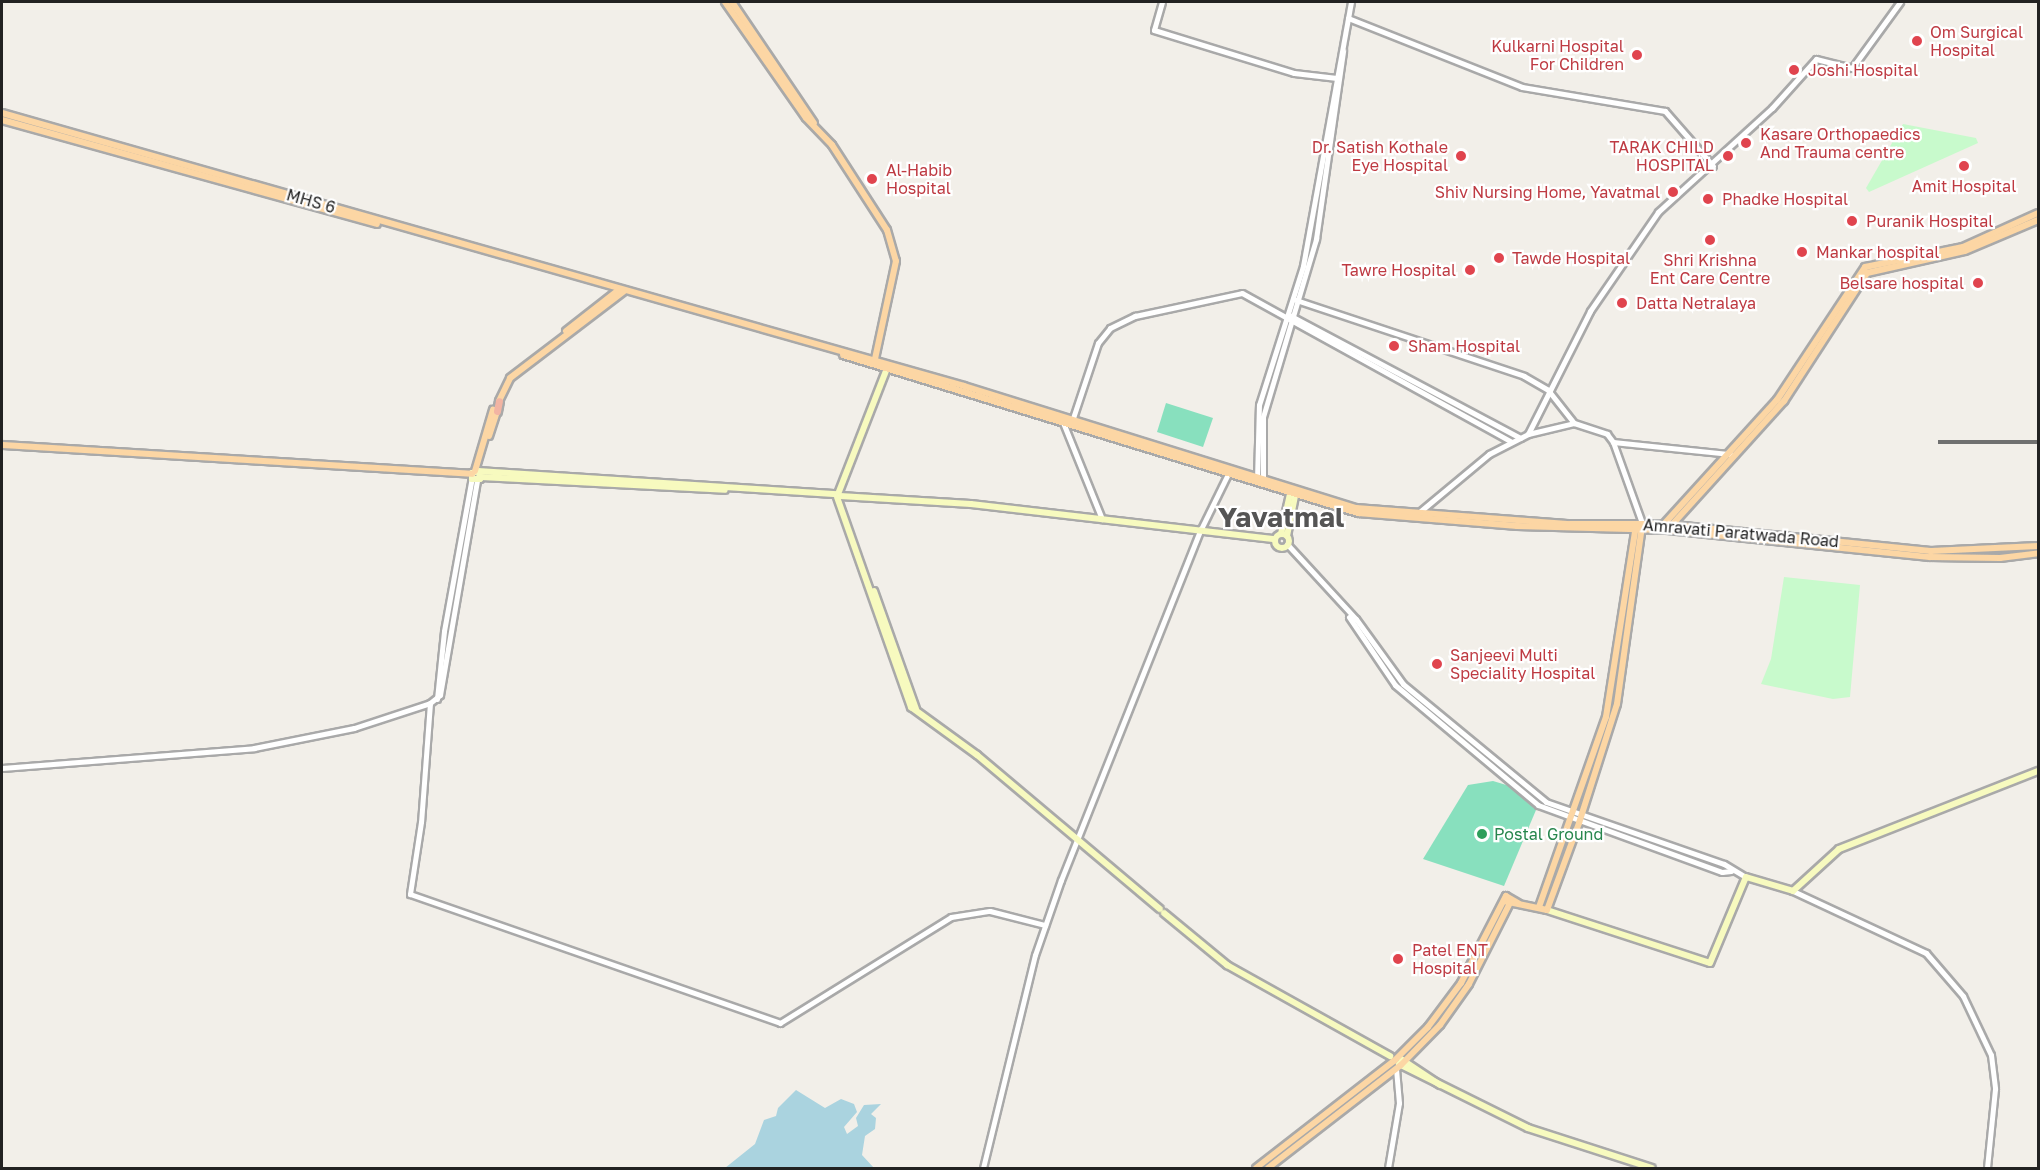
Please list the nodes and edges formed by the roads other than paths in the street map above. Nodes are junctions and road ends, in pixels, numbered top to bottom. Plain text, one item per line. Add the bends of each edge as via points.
1 (725, 2) edge
2 (732, 2) edge
3 (1162, 2) edge
4 (1351, 2) edge
5 (1900, 2) edge
6 (1348, 18) junction
7 (1338, 78) junction
8 (2, 113) edge
9 (2, 120) edge
10 (814, 123) junction
11 (1713, 166) junction
12 (2038, 213) edge
13 (2038, 220) edge
14 (621, 292) junction
15 (1294, 299) junction
16 (1286, 316) junction
17 (875, 362) junction
18 (887, 368) junction
19 (1396, 377) junction
20 (1548, 390) junction
21 (498, 401) joint
22 (495, 410) joint
23 (1062, 418) junction
24 (1072, 421) junction
25 (1574, 423) junction
26 (1528, 434) junction
27 (1520, 438) junction
28 (1512, 442) junction
29 (1613, 442) junction
30 (2, 447) edge
31 (1726, 454) junction
32 (1735, 455) junction
33 (1228, 474) junction
34 (476, 475) junction
35 (1260, 481) junction
36 (1292, 495) junction
37 (838, 496) junction
38 (1415, 515) junction
39 (1102, 519) junction
40 (1639, 524) junction
41 (1672, 525) junction
42 (1664, 528) junction
43 (1201, 529) junction
44 (1284, 535) junction
45 (1275, 539) junction
46 (1287, 544) junction
47 (2038, 546) edge
48 (2038, 553) edge
49 (430, 702) junction
50 (2, 768) edge
51 (2038, 771) edge
52 (1573, 817) junction
53 (1581, 820) junction
54 (1079, 839) junction
55 (1746, 876) junction
56 (1793, 891) junction
57 (1509, 901) junction
58 (1539, 907) junction
59 (1547, 910) junction
60 (1046, 925) junction
61 (1394, 1058) junction
62 (1401, 1065) junction
63 (983, 1168) edge
64 (1256, 1168) edge
65 (1268, 1168) edge
66 (1388, 1168) edge
67 (1652, 1168) edge
68 (1986, 1168) edge

1 - 10 main road
2 - 10 main road
3 - 7 street via 1154,30 1294,73
4 - 6 street
5 - 11 street via 1852,68 1816,58
6 - 7 street
6 - 11 street via 1522,87 1665,111
7 - 15 street via 1316,239
8 - 14 main road, MHS 6
9 - 14 main road
10 - 17 main road via 886,230 894,253
11 - 20 street via 1658,212 1618,266
12 - 31 main road via 1963,247 1865,267 1777,400
13 - 32 main road via 1965,251 1867,273 1784,401
14 - 17 main road
14 - 21 main road via 510,378
15 - 16 street
15 - 20 street via 1492,363
16 - 19 street
16 - 24 street via 1242,292 1135,316 1110,328 1098,343
16 - 35 street via 1259,405
17 - 18 main road
17 - 23 main road
18 - 23 main road
18 - 37 main road
19 - 27 street
19 - 28 street
20 - 25 street
20 - 26 street
21 - 22 highway
22 - 34 main road
23 - 24 main road
23 - 39 street
24 - 33 main road
24 - 35 main road
25 - 26 street
25 - 29 street via 1607,434
26 - 27 street
27 - 28 street
28 - 38 street via 1489,454
29 - 31 street
29 - 40 street
30 - 34 main road
31 - 32 street
31 - 42 main road
32 - 41 main road
33 - 35 main road
33 - 43 street
34 - 37 main road
34 - 49 street via 437,699
35 - 36 main road
35 - 38 main road via 1356,508
36 - 38 main road via 1358,513
36 - 44 main road
37 - 39 main road
37 - 54 main road via 916,709
38 - 40 main road, Amravati Paratwada Road via 1551,528
39 - 43 main road
40 - 42 main road, Amravati Paratwada Road
40 - 52 main road via 1610,700
40 - 53 main road via 1617,704
41 - 42 main road, Amravati Paratwada Road
41 - 47 main road, Amravati Paratwada Road via 1931,551
42 - 48 main road, Amravati Paratwada Road via 1930,557 2000,558
43 - 45 main road
43 - 54 street
44 - 45 main road
44 - 46 main road
45 - 46 main road via 1278,547
46 - 52 street via 1349,617 1356,619 1392,677 1538,806
49 - 50 street via 354,728 254,748
49 - 60 street via 422,822 410,894 780,1023 951,917 994,912
51 - 56 main road via 1839,849
52 - 53 street
52 - 58 main road
53 - 55 street
53 - 59 main road
54 - 60 street
54 - 61 main road via 1227,964
55 - 56 main road
55 - 59 main road via 1710,963
56 - 68 street via 1926,953 1964,996 1991,1055 1995,1089
57 - 58 main road
57 - 61 main road via 1459,986
57 - 62 main road via 1469,984
58 - 59 main road
60 - 63 street
61 - 62 main road
61 - 64 main road
62 - 65 main road
62 - 66 street
62 - 67 main road via 1528,1128

